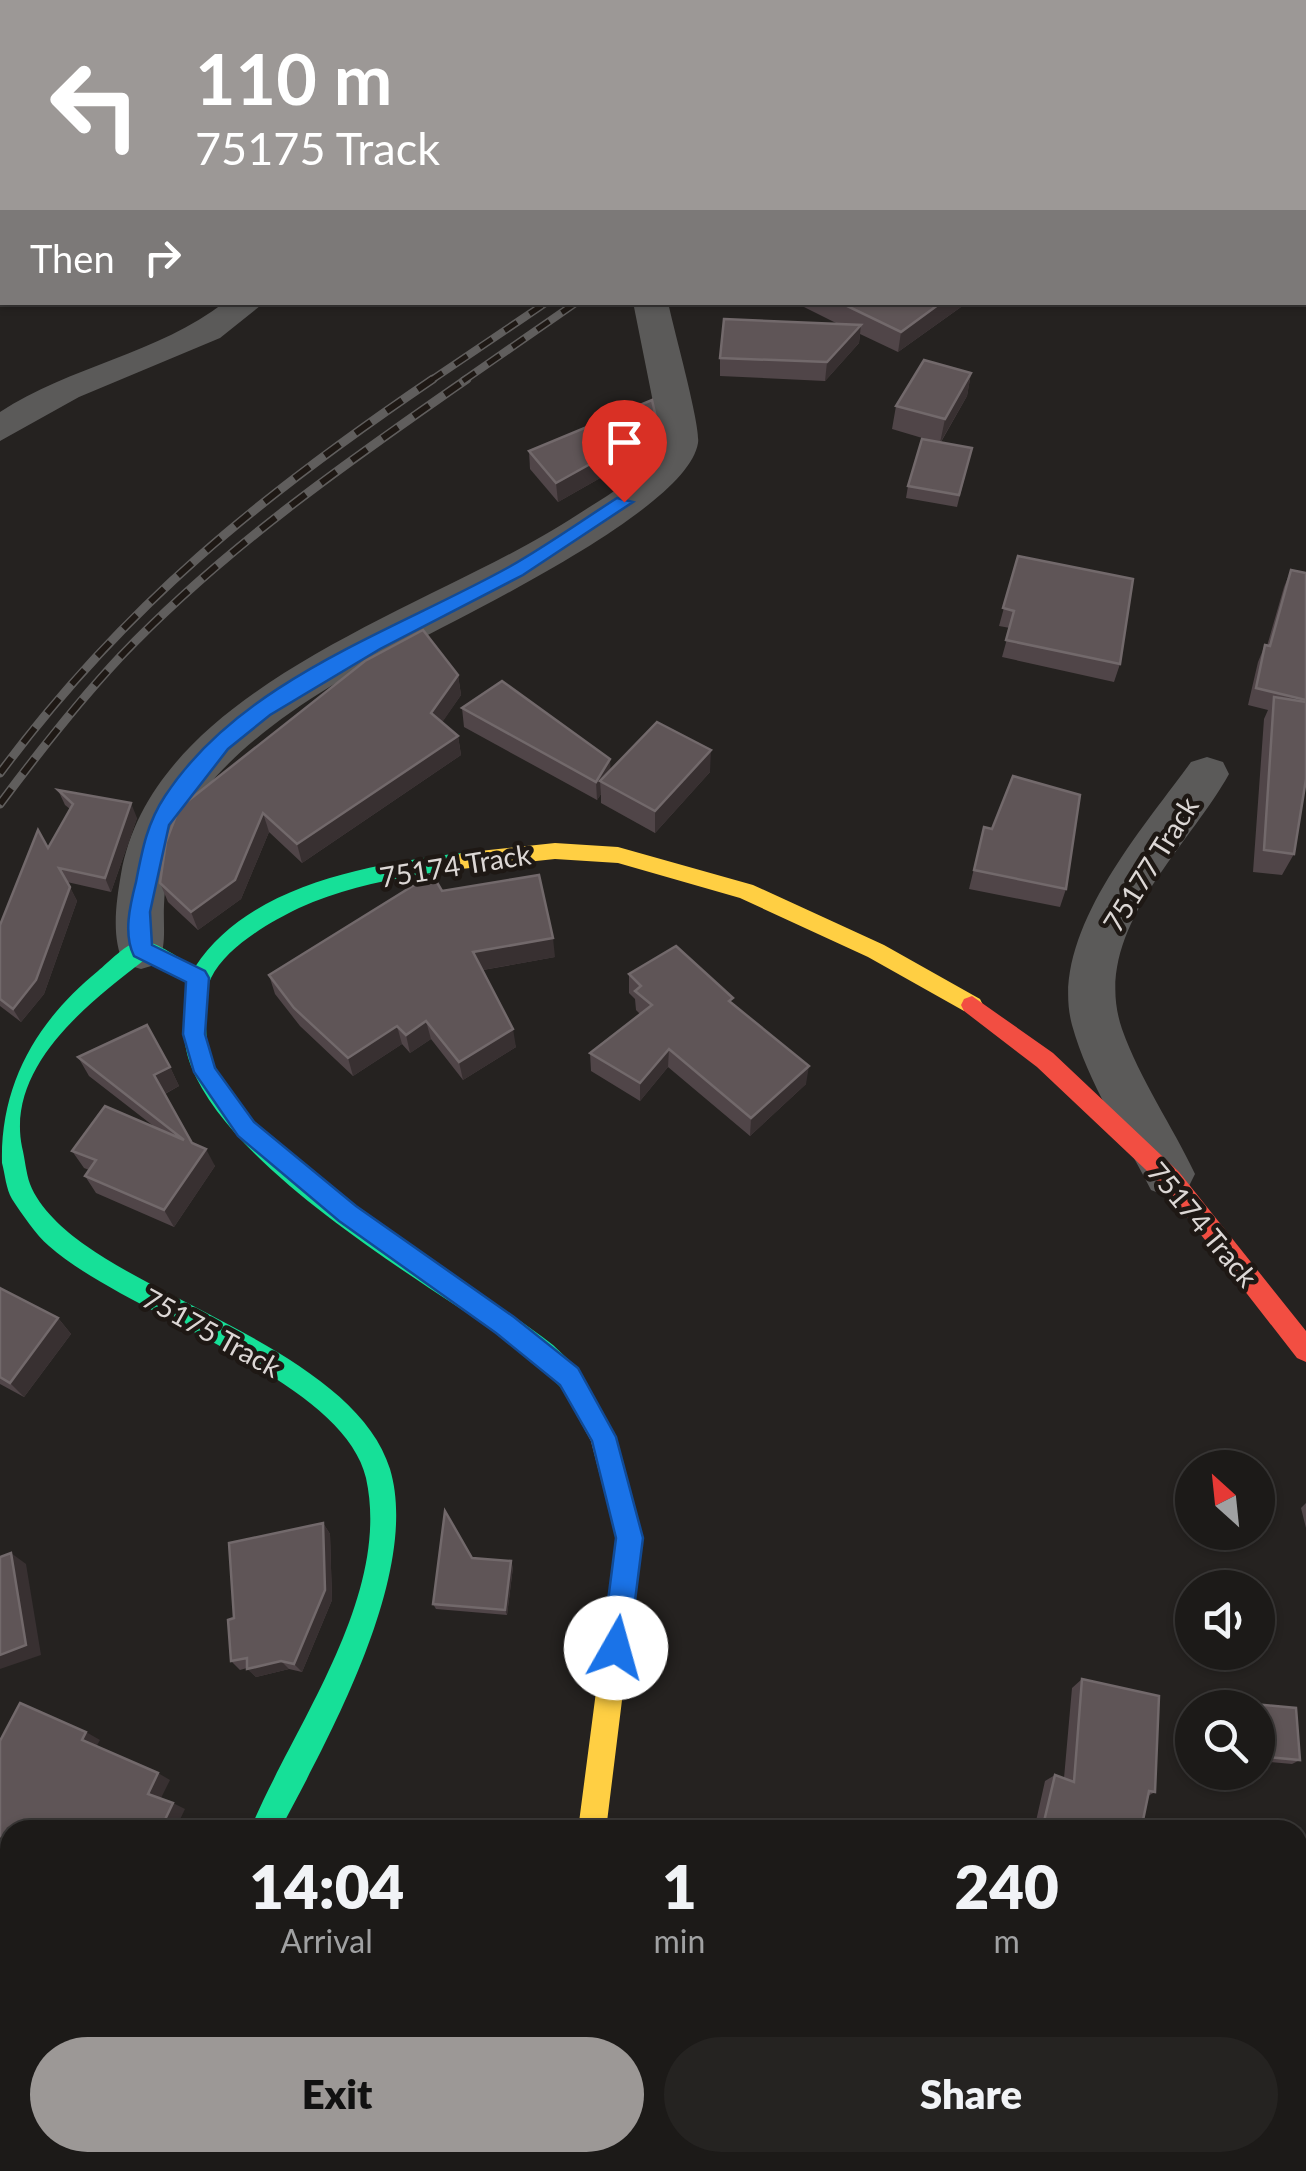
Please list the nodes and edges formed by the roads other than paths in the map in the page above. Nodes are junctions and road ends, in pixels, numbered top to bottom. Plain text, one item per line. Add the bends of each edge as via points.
1 (245, 305) edge
2 (651, 305) edge
3 (0, 429) edge
4 (1207, 774) dead end
5 (141, 950) junction
6 (198, 978) junction
7 (1171, 1179) junction
8 (1306, 1350) edge
9 (269, 1820) edge
10 (593, 1820) edge

1 - 3 street via 183,341 61,391
2 - 5 street via 679,422 672,462 654,482 548,552 374,644 263,710 221,744 159,825 140,895
4 - 7 street, 75177 Track via 1109,923 1090,983 1095,1021
5 - 6 street
5 - 9 street, 75175 Track via 76,996 41,1032 8,1097 4,1138 12,1175 36,1219 120,1281 309,1387 356,1432 378,1468 381,1553 323,1721
6 - 7 street, 75174 Track via 228,941 274,908 404,868 554,850 618,856 746,891 970,1003 1045,1060
6 - 10 street via 194,1034 205,1072 246,1129 347,1213 569,1377 604,1437 629,1538
7 - 8 street, 75174 Track

